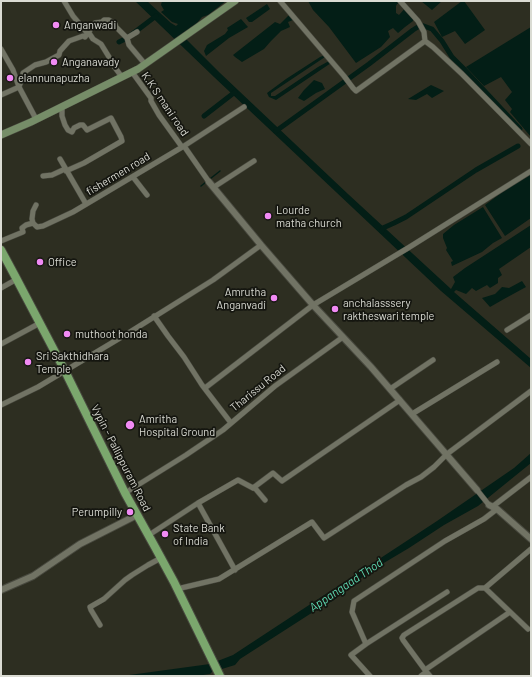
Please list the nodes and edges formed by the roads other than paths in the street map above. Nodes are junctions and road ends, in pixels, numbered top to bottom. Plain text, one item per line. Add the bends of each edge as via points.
1 (64, 1) edge
2 (235, 1) edge
3 (280, 1) edge
4 (400, 1) edge
5 (137, 32) dead end
6 (88, 33) junction
7 (126, 37) junction
8 (425, 41) junction
9 (1, 49) edge
10 (145, 64) junction
11 (132, 72) junction
12 (122, 77) junction
13 (19, 87) junction
14 (1, 95) edge
15 (62, 106) junction
16 (244, 107) dead end
17 (36, 119) junction
18 (1, 135) edge
19 (531, 144) edge
20 (183, 147) junction
21 (60, 159) dead end
22 (254, 161) dead end
23 (65, 170) junction
24 (531, 171) edge
25 (43, 176) dead end
26 (132, 177) junction
27 (210, 183) junction
28 (147, 195) dead end
29 (86, 204) junction
30 (36, 205) dead end
31 (33, 223) junction
32 (1, 241) edge
33 (260, 245) junction
34 (1, 250) edge
35 (17, 279) junction
36 (1, 288) edge
37 (313, 305) junction
38 (531, 315) edge
39 (154, 316) junction
40 (40, 324) junction
41 (507, 330) dead end
42 (343, 337) junction
43 (1, 344) edge
44 (433, 360) dead end
45 (497, 362) dead end
46 (65, 371) junction
47 (205, 388) junction
48 (390, 389) junction
49 (531, 391) edge
50 (400, 400) junction
51 (1, 405) edge
52 (412, 414) junction
53 (231, 423) junction
54 (446, 454) junction
55 (531, 477) edge
56 (253, 488) junction
57 (478, 490) joint
58 (125, 493) junction
59 (265, 500) dead end
60 (198, 503) junction
61 (493, 507) junction
62 (137, 515) junction
63 (149, 535) junction
64 (531, 539) edge
65 (531, 549) edge
66 (161, 558) junction
67 (235, 570) junction
68 (484, 588) junction
69 (177, 589) junction
70 (1, 590) edge
71 (447, 592) dead end
72 (510, 612) junction
73 (100, 625) dead end
74 (528, 629) dead end
75 (366, 644) junction
76 (427, 673) edge
77 (220, 676) edge
78 (370, 676) edge
79 (421, 676) edge

1 - 6 street
2 - 10 main road
3 - 8 street via 356,91
4 - 8 street via 418,21 424,32
5 - 7 street
6 - 7 street via 95,23 109,20
6 - 12 street via 101,44
6 - 13 street via 85,37 69,41 59,55 27,70
7 - 10 street
8 - 19 street via 462,74
9 - 13 street
10 - 11 main road
11 - 12 main road
11 - 20 street, K.K S mani road
12 - 15 main road
13 - 14 street
13 - 17 street
15 - 17 main road
15 - 23 street via 62,116 68,130 72,132 74,128 83,125 87,130 111,118 122,137 122,141 84,164
16 - 20 street, fishermen road
17 - 18 main road
20 - 26 street, fishermen road
20 - 27 street, K.K S mani road
21 - 23 street
22 - 27 street
23 - 25 street
23 - 29 street
24 - 37 street
26 - 28 street
26 - 29 street, fishermen road
27 - 33 street
29 - 31 street, fishermen road via 43,226 37,227
30 - 31 street
31 - 32 street via 22,228 23,232
33 - 37 street
33 - 39 street via 213,280
34 - 35 main road, Vypin - Pallippuram Road
35 - 36 street
35 - 40 main road, Vypin - Pallippuram Road
37 - 42 street
37 - 47 street
38 - 41 street
39 - 46 street
39 - 47 street
40 - 43 street
40 - 46 main road, Vypin - Pallippuram Road
42 - 48 street
42 - 53 street, Tharissu Road via 275,386
44 - 48 street
45 - 52 street
46 - 51 street
46 - 58 main road, Vypin - Pallippuram Road
47 - 53 street
48 - 50 street
49 - 54 street
50 - 52 street
50 - 56 street via 282,481 274,473
52 - 54 street
53 - 58 street, Tharissu Road
54 - 57 street
54 - 67 street via 421,476 324,538 312,522
55 - 61 street
56 - 59 street
56 - 60 street via 238,480
57 - 61 street
58 - 62 main road, Vypin - Pallippuram Road
60 - 63 street
60 - 67 street
61 - 64 street
61 - 75 street via 484,519 445,541 354,601 352,612
62 - 63 main road, Vypin - Pallippuram Road
62 - 70 street via 80,544 33,576
63 - 66 main road, Vypin - Pallippuram Road
65 - 68 street
66 - 69 main road, Vypin - Pallippuram Road
66 - 73 street via 132,575 104,599 90,607
67 - 69 street via 219,579
68 - 72 street
68 - 76 street via 478,588 404,635 403,640
69 - 77 main road, Vypin - Pallippuram Road
71 - 75 street
72 - 74 street
72 - 76 street
75 - 78 street via 351,655
76 - 79 street

